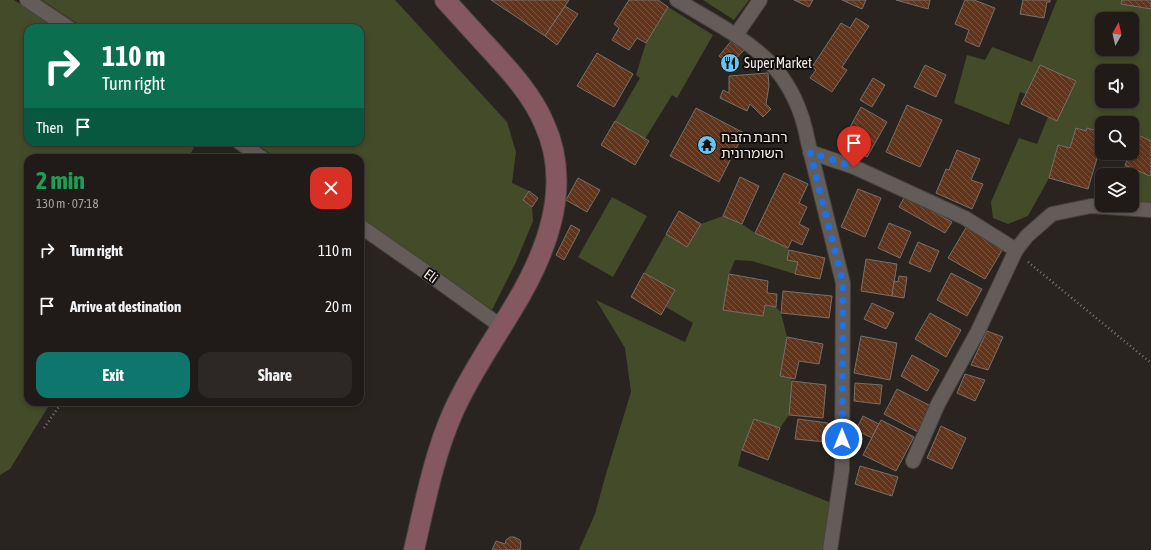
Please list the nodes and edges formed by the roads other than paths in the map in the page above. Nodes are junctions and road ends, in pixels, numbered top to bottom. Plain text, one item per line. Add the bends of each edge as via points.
1 (27, 0) edge
2 (445, 0) edge
3 (677, 0) edge
4 (760, 0) edge
5 (63, 24) edge
6 (736, 36) junction
7 (245, 146) edge
8 (810, 152) junction
9 (256, 154) edge
10 (1151, 210) edge
11 (364, 229) edge
12 (1016, 250) junction
13 (502, 327) junction
14 (913, 461) dead end
15 (414, 550) edge
16 (830, 550) edge

1 - 5 street
2 - 13 street via 504,64 530,98 544,123 556,159 557,188 551,226 519,299
3 - 6 street
4 - 6 street
6 - 8 street via 760,52 792,92 805,125
7 - 9 street
8 - 12 street via 854,167 964,218
8 - 16 street via 843,283 842,470
10 - 12 street via 1091,206 1052,214 1026,236
11 - 13 street, Eli
12 - 14 street via 978,331 938,404
13 - 15 street via 472,374 448,424 435,463

